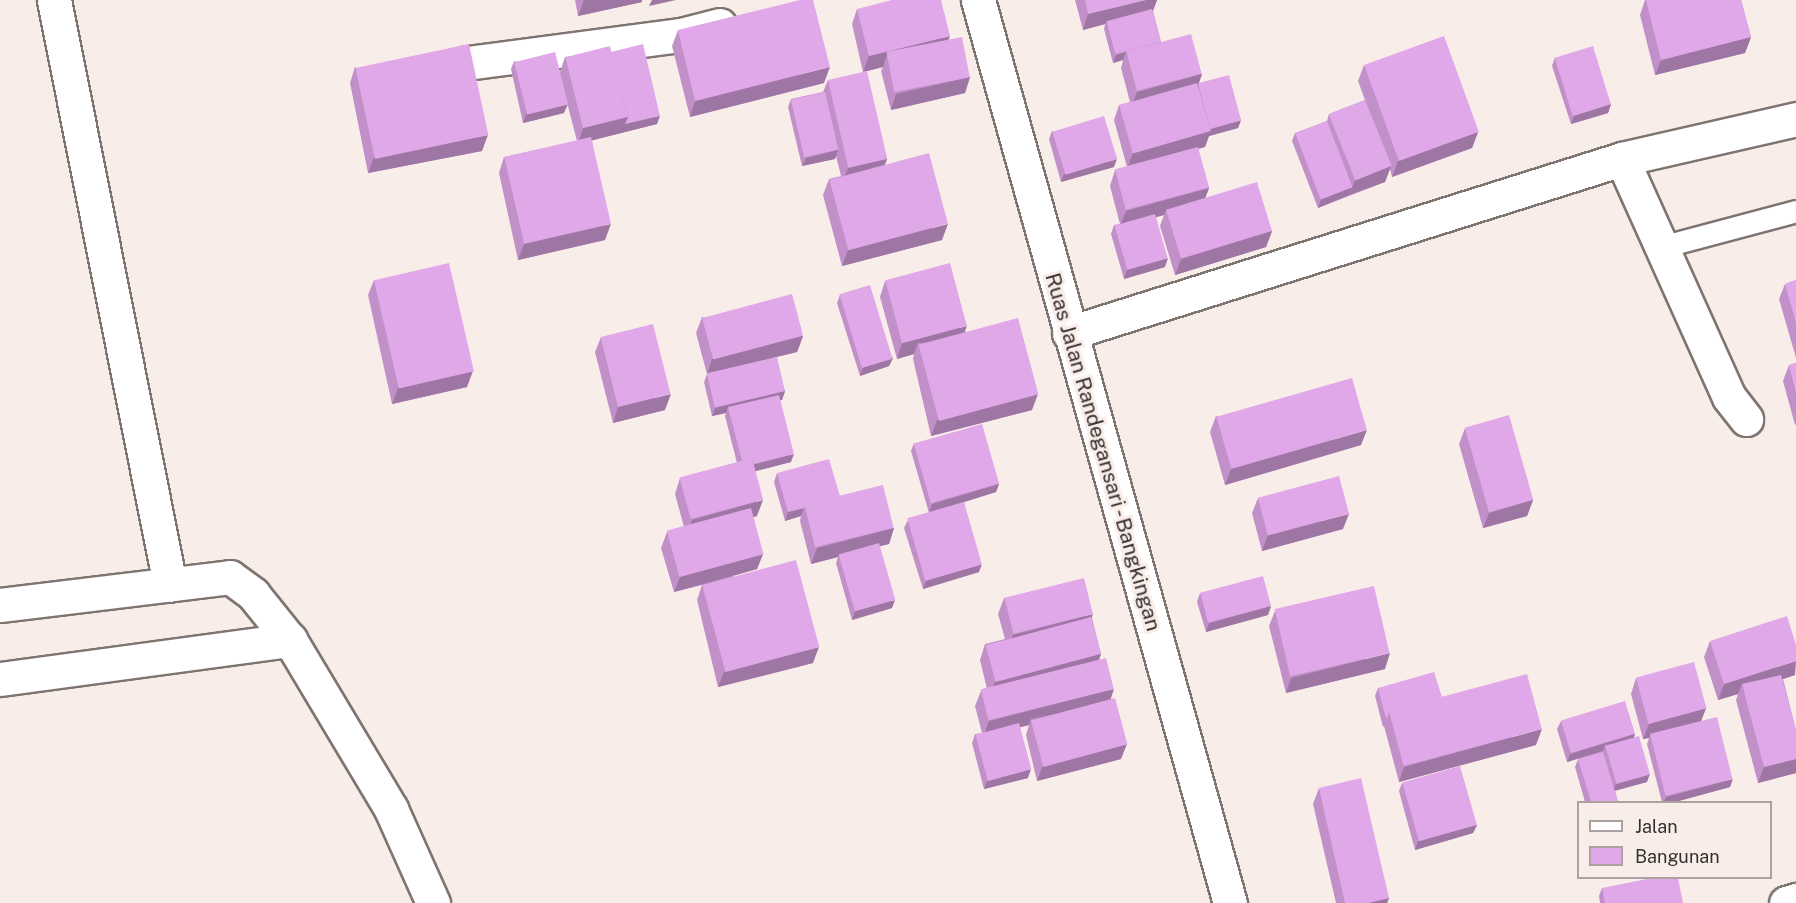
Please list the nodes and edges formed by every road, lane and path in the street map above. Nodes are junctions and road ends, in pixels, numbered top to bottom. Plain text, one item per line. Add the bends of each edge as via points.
1 (54, 0) edge
2 (978, 0) edge
3 (748, 18) edge
4 (467, 63) edge
5 (1796, 119) edge
6 (1622, 159) junction
7 (1796, 211) edge
8 (1661, 247) junction
9 (1069, 333) junction
10 (1746, 419) dead end
11 (170, 585) junction
12 (0, 605) edge
13 (290, 640) junction
14 (0, 678) edge
15 (1796, 900) edge
16 (433, 903) edge
17 (1230, 903) edge
18 (1786, 903) edge

1 - 11 street
2 - 9 street, Ruas Jalan Randegansari - Bangkingan
3 - 4 street via 681,35
5 - 6 street
6 - 8 street
6 - 9 street
7 - 8 lane
8 - 10 street via 1729,397
9 - 17 street, Ruas Jalan Randegansari - Bangkingan
11 - 12 street
11 - 13 street via 230,577 253,594
13 - 14 street
13 - 16 street via 391,809
15 - 18 street

